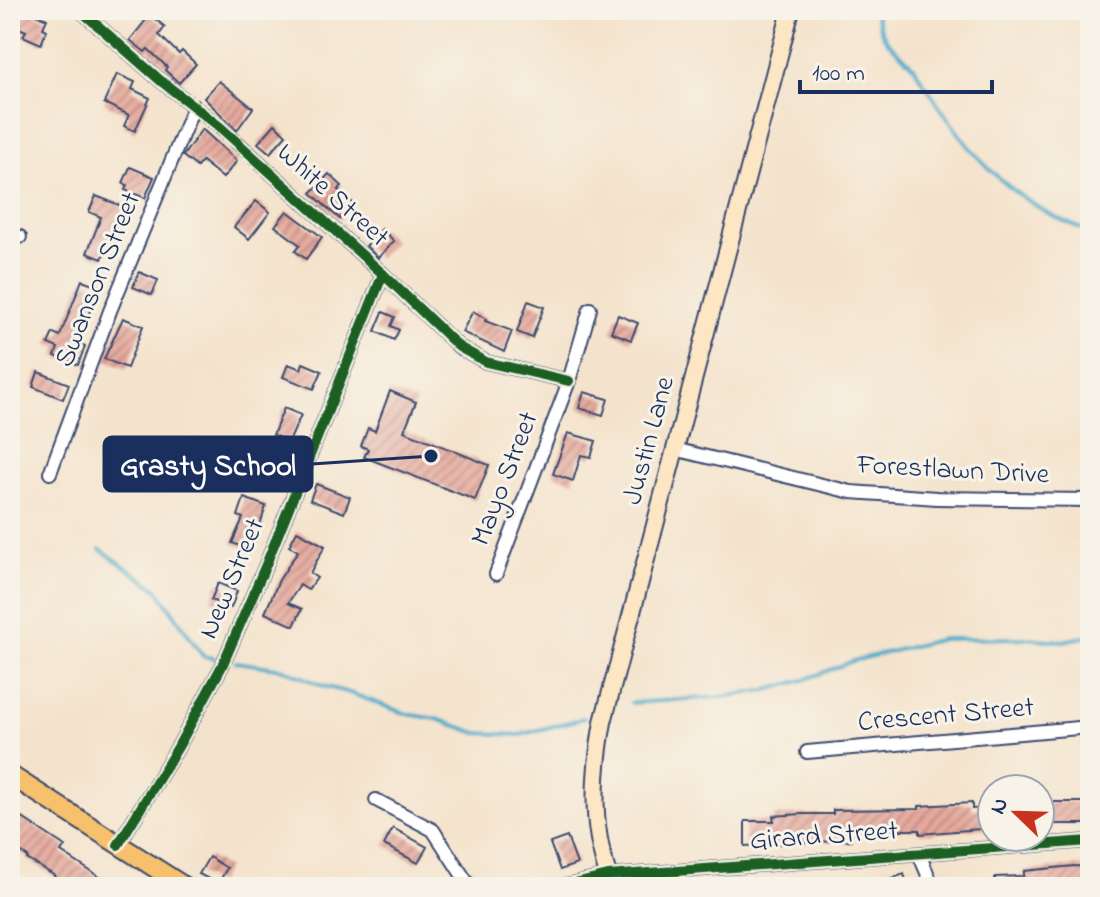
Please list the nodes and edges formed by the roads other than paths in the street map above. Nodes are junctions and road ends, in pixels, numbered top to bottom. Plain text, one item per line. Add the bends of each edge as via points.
1 (80, 10) edge
2 (791, 10) edge
3 (194, 106) junction
4 (383, 274) junction
5 (590, 309) dead end
6 (569, 381) junction
7 (674, 449) junction
8 (50, 473) dead end
9 (1090, 500) edge
10 (496, 574) dead end
11 (1090, 727) edge
12 (807, 752) dead end
13 (10, 775) edge
14 (376, 800) dead end
15 (1090, 841) edge
16 (118, 845) junction
17 (919, 854) junction
18 (610, 882) edge
19 (185, 887) edge
20 (470, 887) edge
21 (562, 887) edge
22 (933, 887) edge

1 - 3 street, White Street
2 - 7 main road, Justin Lane
3 - 4 street, White Street
3 - 8 street, Swanson Street
4 - 6 street, White Street via 472,356
4 - 16 street, New Street via 222,666
5 - 6 street, Mayo Street
6 - 10 street, Mayo Street
7 - 9 street, Forestlawn Drive via 851,492
7 - 18 main road, Justin Lane via 598,750 595,819
11 - 12 street, Crescent Street
13 - 16 main road
14 - 20 street via 433,830
15 - 17 street, Girard Street
16 - 19 main road
17 - 18 street, Girard Street
17 - 22 street
18 - 21 street, Girard Street

